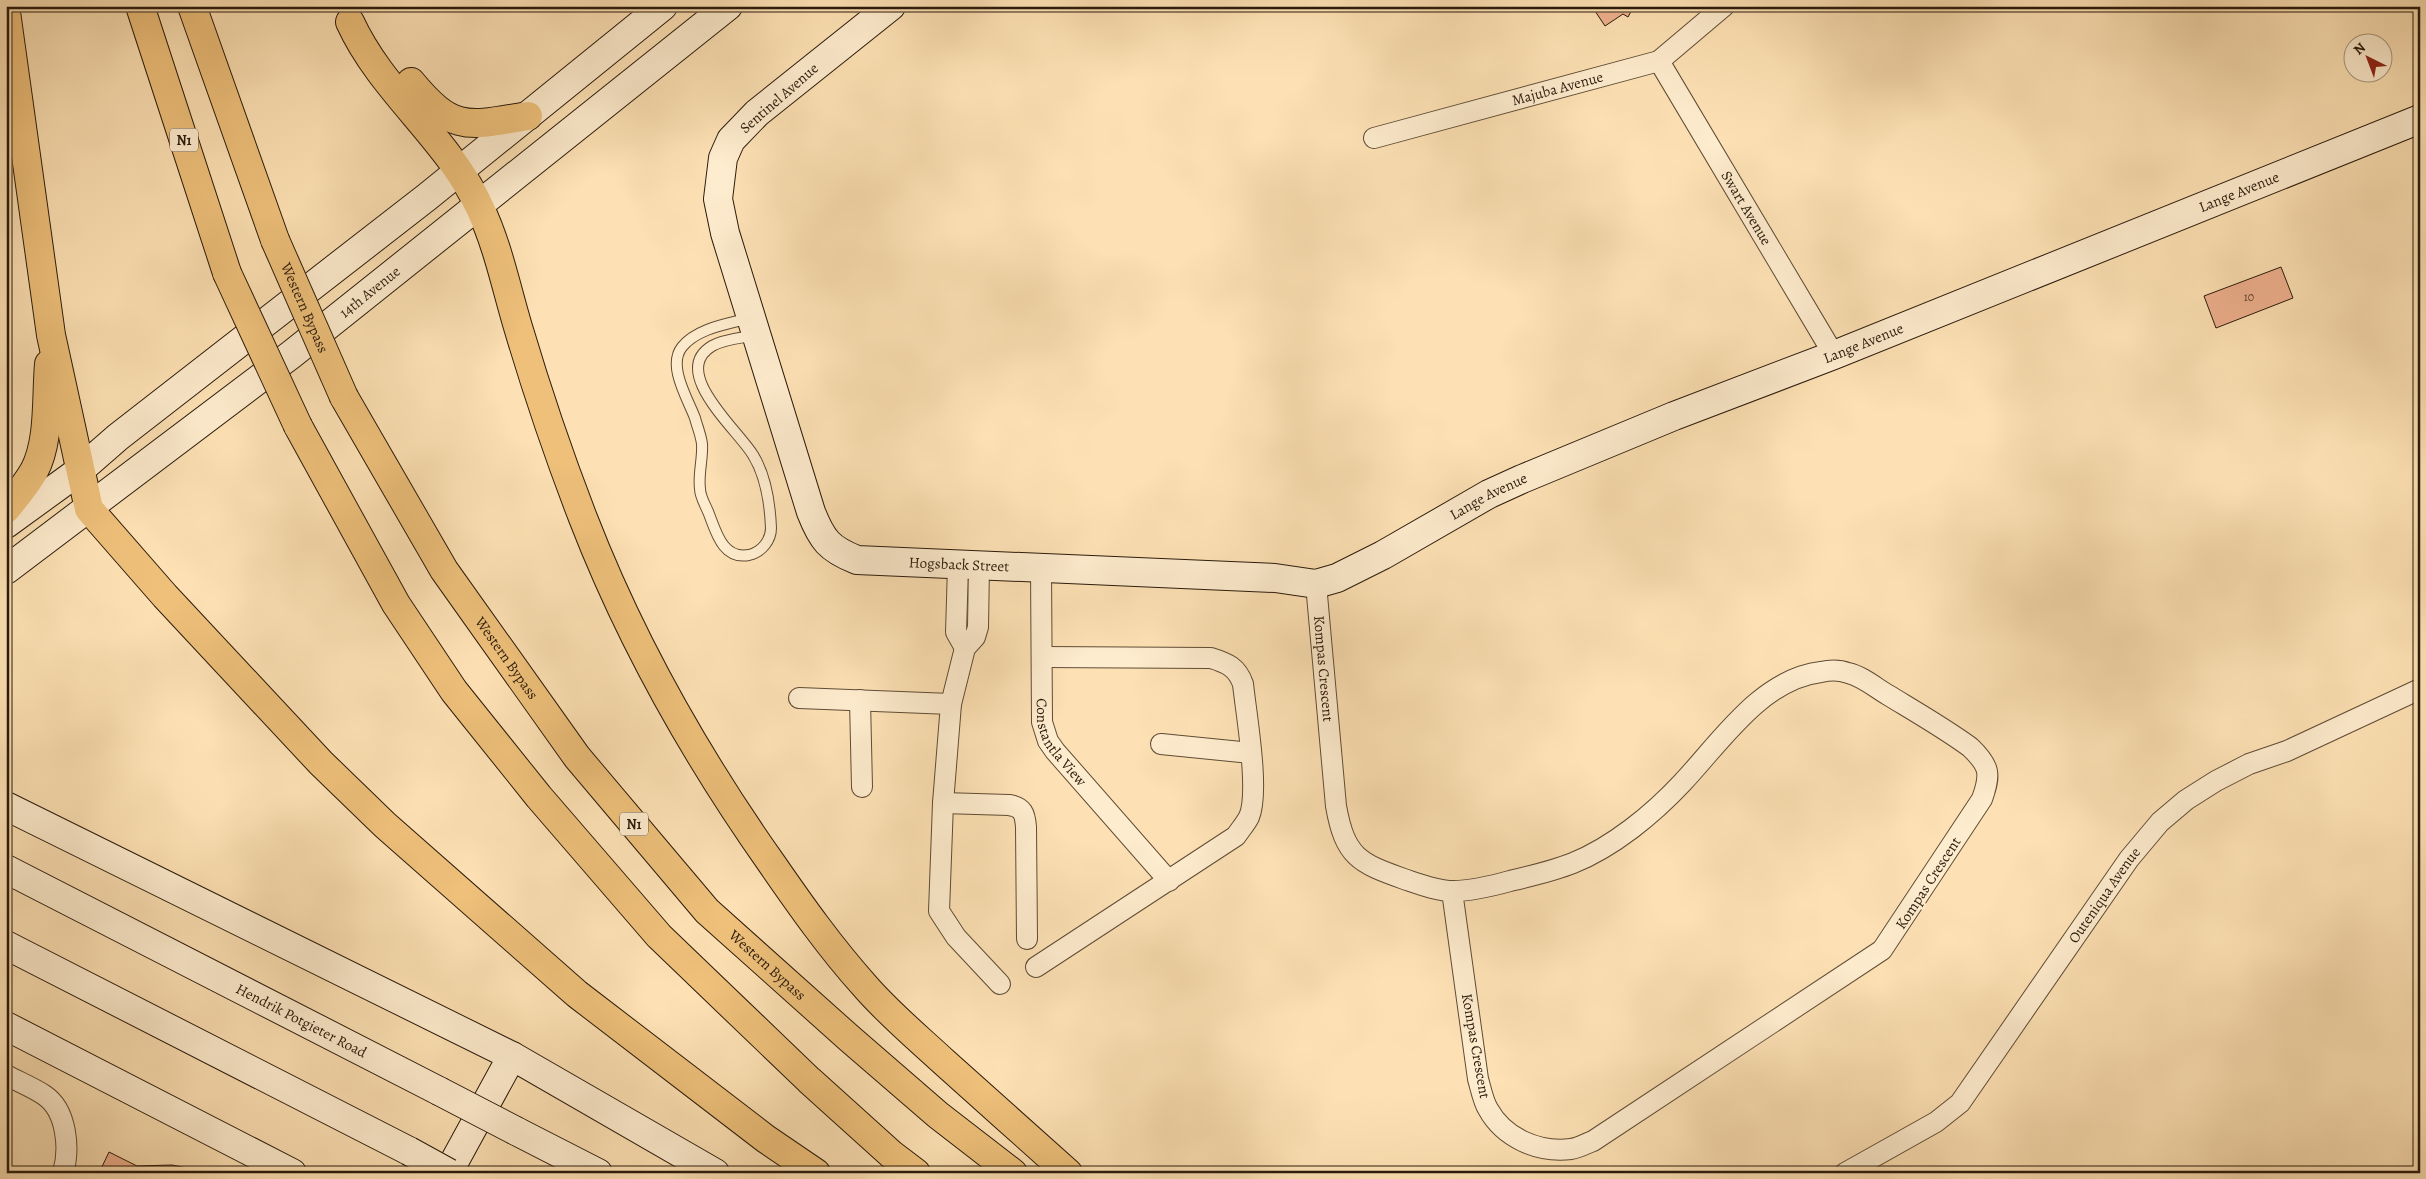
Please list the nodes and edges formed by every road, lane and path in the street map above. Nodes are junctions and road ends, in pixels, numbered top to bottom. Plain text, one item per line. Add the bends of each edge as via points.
1 (140, 6) edge
2 (192, 6) edge
3 (662, 6) edge
4 (728, 6) edge
5 (891, 6) edge
6 (1724, 6) edge
7 (6, 12) edge
8 (343, 14) edge
9 (1658, 61) junction
10 (528, 116) junction
11 (2420, 119) edge
12 (1374, 138) dead end
13 (460, 171) junction
14 (479, 205) junction
15 (754, 326) junction
16 (51, 335) junction
17 (1834, 355) junction
18 (79, 472) junction
19 (6, 509) edge
20 (89, 509) junction
21 (6, 524) edge
22 (968, 566) junction
23 (1041, 568) junction
24 (6, 570) edge
25 (1316, 584) junction
26 (1043, 657) junction
27 (2420, 688) edge
28 (799, 698) dead end
29 (860, 700) junction
30 (951, 704) junction
31 (1161, 744) dead end
32 (1251, 753) junction
33 (862, 787) dead end
34 (943, 803) junction
35 (6, 806) edge
36 (6, 869) edge
37 (1169, 881) junction
38 (1452, 891) junction
39 (1027, 939) dead end
40 (6, 945) edge
41 (1036, 967) dead end
42 (1000, 984) dead end
43 (6, 1026) edge
44 (512, 1056) junction
45 (6, 1075) edge
46 (63, 1173) edge
47 (292, 1173) edge
48 (449, 1173) edge
49 (598, 1173) edge
50 (715, 1173) edge
51 (816, 1173) edge
52 (916, 1173) edge
53 (1013, 1173) edge
54 (1068, 1173) edge
55 (1845, 1173) edge

1 - 52 highway, N1, bridge via 227,274 298,426 396,604 454,691 539,797 659,936 808,1080
2 - 53 highway, Western Bypass / N1, bridge via 275,240 344,397 444,570 577,757 708,911 938,1115
3 - 10 main road
4 - 14 main road, 14th Avenue
5 - 15 main road, Sentinel Avenue via 757,113 731,140 723,158 718,199 725,234
6 - 9 street, Majuba Avenue
7 - 16 highway
8 - 10 highway via 397,66 437,111 452,120 478,125
8 - 13 highway via 379,72
9 - 12 street, Majuba Avenue
9 - 17 street, Swart Avenue
10 - 13 main road
11 - 17 main road, Lange Avenue
13 - 14 highway
13 - 18 main road via 118,437
14 - 20 main road, 14th Avenue via 292,354
14 - 54 highway via 492,233 518,329 579,506 614,595 678,720 722,794 823,937 866,988
15 - 15 lane via 704,352 698,363 697,375 710,400 761,470 770,510 771,534 764,548 749,555 731,553 720,542 700,491 702,442 679,377 676,358 681,347 711,328
15 - 22 main road, Hogsback Street via 811,512 826,542 857,560
16 - 18 highway
16 - 19 highway via 43,442 35,469
17 - 25 main road, Lange Avenue via 1522,479 1489,494 1361,568
18 - 20 highway
18 - 21 main road
20 - 24 main road, 14th Avenue
20 - 51 highway via 165,596 321,763 385,825 577,994 766,1139
22 - 23 main road, Hogsback Street
22 - 30 street via 956,632 965,648
23 - 25 main road, Hogsback Street via 1275,578
23 - 26 street, Constantla View
25 - 38 street, Kompas Crescent via 1336,806 1345,840 1361,861 1372,867 1424,886
26 - 32 street via 1211,658 1227,664 1239,674 1243,684
26 - 37 street, Constantla View via 1042,722 1048,741
27 - 55 street, Outeniqua Avenue via 2287,751 2249,764 2186,800 2160,822 2129,858 1996,1061 1960,1103 1942,1117
28 - 29 street
29 - 30 street
29 - 33 street
30 - 34 street
31 - 32 street
32 - 37 street via 1253,801 1250,816 1236,836
34 - 39 street via 1009,805 1018,806 1023,811
34 - 42 street via 939,911 956,936
35 - 44 main road
36 - 49 main road, Hendrik Potgieter Road, bridge
37 - 41 street
38 - 38 street, Kompas Crescent via 1540,874 1574,863 1596,851 1647,814 1681,783 1723,734 1752,707 1784,685 1819,672 1849,673 1876,688 1970,747 1982,758 1988,771 1989,780 1982,799 1882,950 1593,1141 1572,1149 1535,1146 1518,1139 1501,1128 1487,1108 1478,1080
40 - 48 main road, bridge
43 - 47 main road
44 - 48 main road
44 - 50 main road
45 - 46 street via 46,1096 61,1117 66,1141

